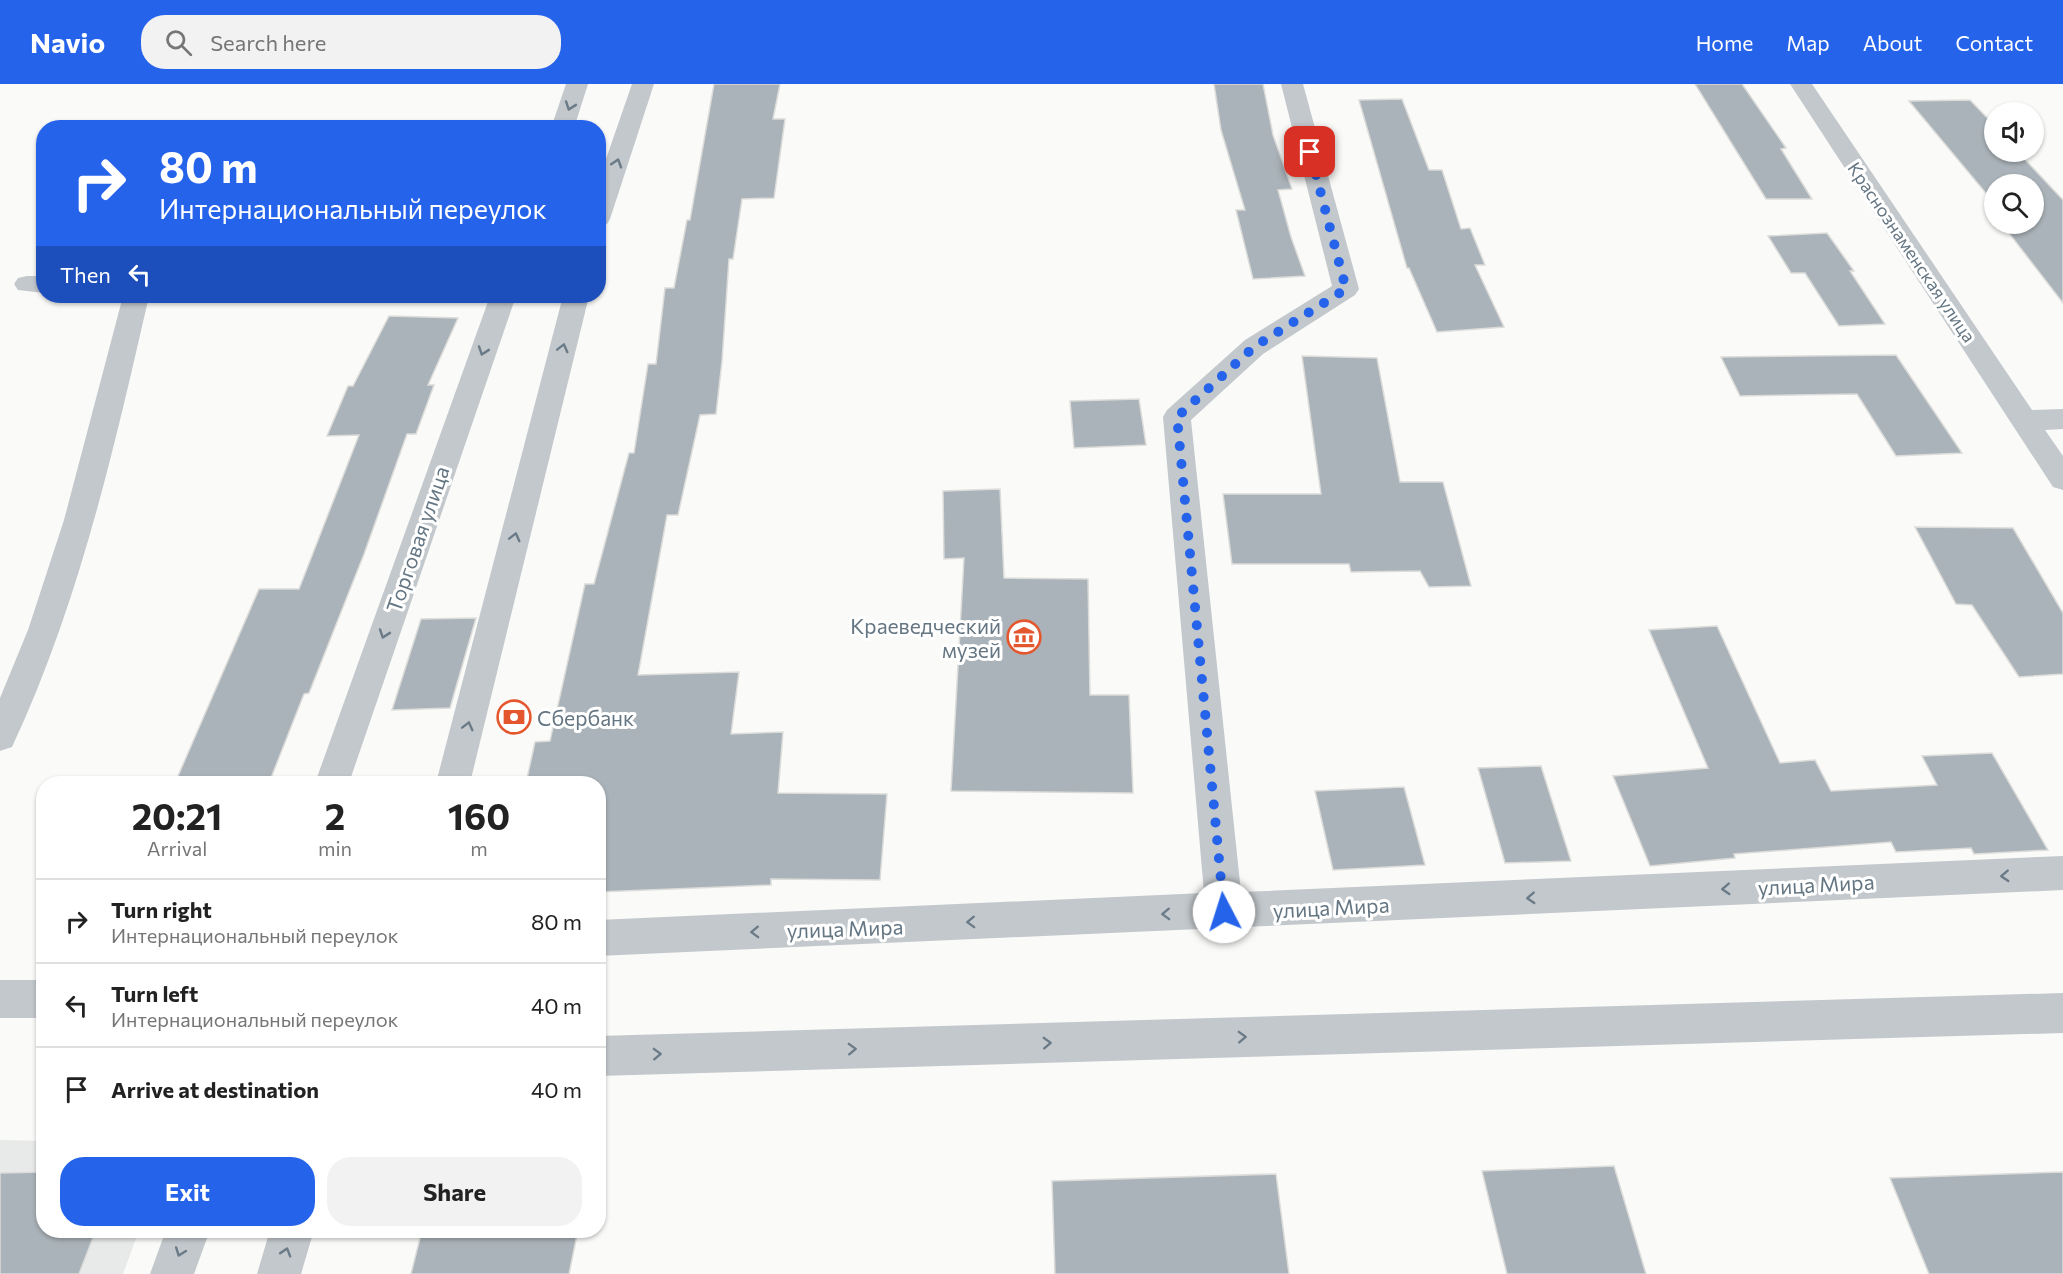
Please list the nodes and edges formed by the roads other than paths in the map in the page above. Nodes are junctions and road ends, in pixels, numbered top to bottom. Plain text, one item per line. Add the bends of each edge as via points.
1 (578, 84) edge
2 (643, 84) edge
3 (1292, 84) edge
4 (1801, 84) edge
5 (565, 120) edge
6 (606, 195) edge
7 (134, 303) edge
8 (501, 303) edge
9 (574, 303) edge
10 (2063, 419) edge
11 (2024, 420) junction
12 (2063, 479) edge
13 (0, 736) edge
14 (334, 776) edge
15 (455, 776) edge
16 (2063, 873) edge
17 (1224, 912) junction
18 (606, 938) edge
19 (0, 999) edge
20 (36, 999) edge
21 (2063, 1013) edge
22 (606, 1056) edge
23 (185, 1238) edge
24 (290, 1238) edge
25 (172, 1274) edge
26 (279, 1274) edge

1 -> 5 street
6 -> 2 street
3 - 17 street via 1346,289 1254,347 1177,417
4 - 11 street, Краснознаменская улица
7 - 13 street via 70,549 23,687
8 -> 14 street, Торговая улица
15 -> 9 street
10 - 11 street
11 - 12 street, Краснознаменская улица
16 -> 17 street, улица Мира
17 -> 18 street, улица Мира
19 - 20 street
22 -> 21 street
23 -> 25 street
26 -> 24 street

